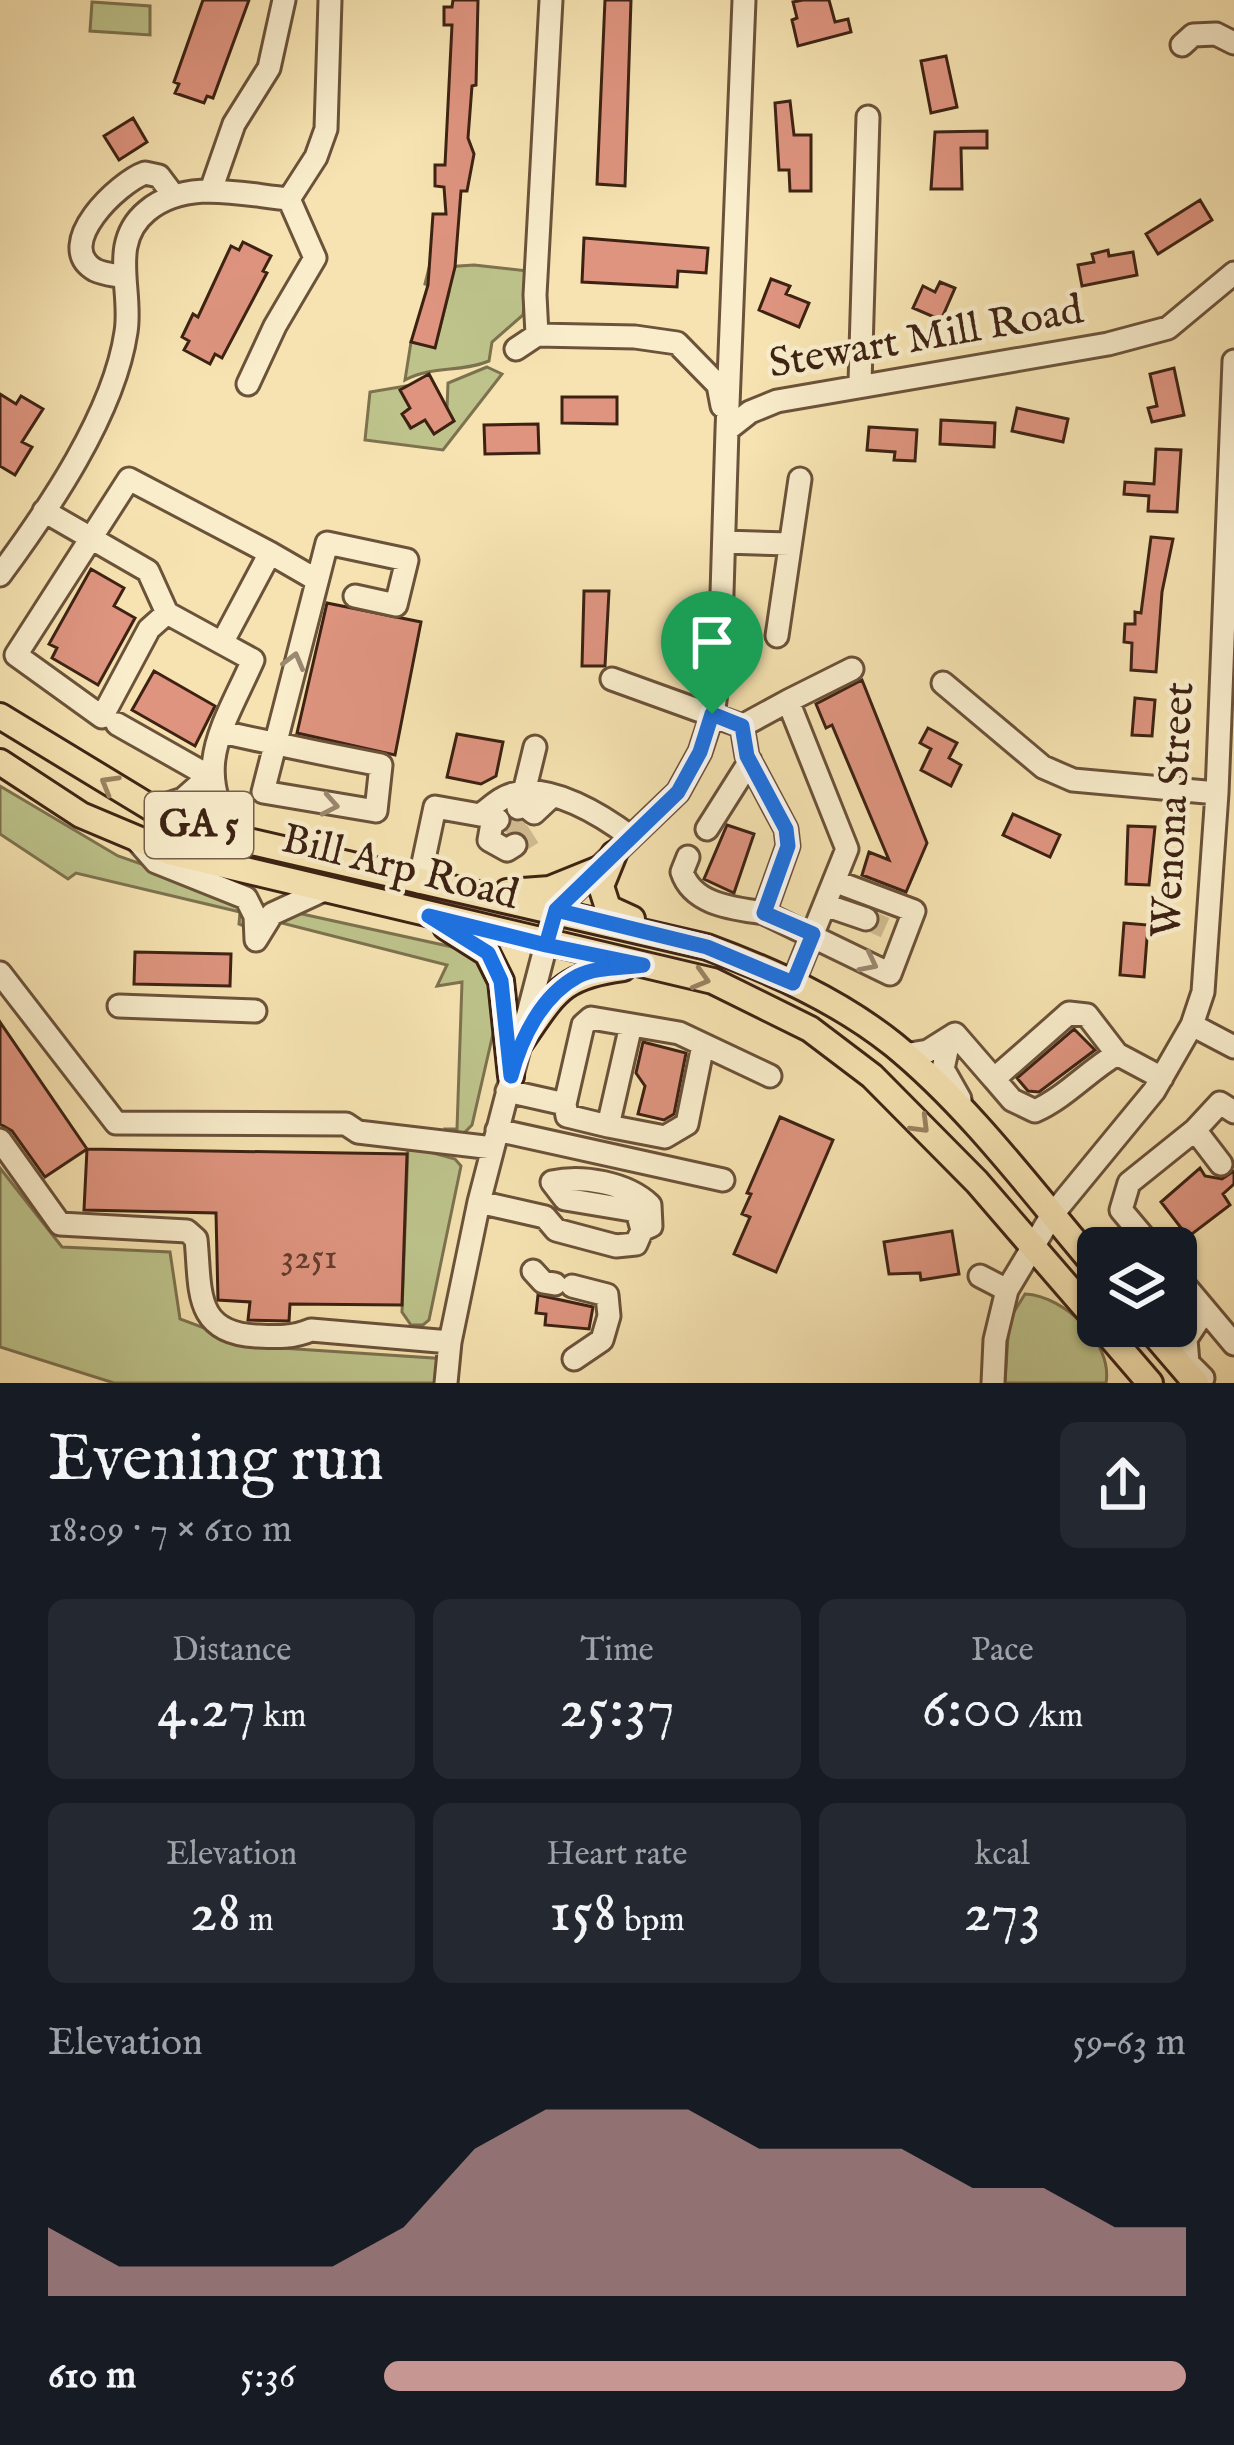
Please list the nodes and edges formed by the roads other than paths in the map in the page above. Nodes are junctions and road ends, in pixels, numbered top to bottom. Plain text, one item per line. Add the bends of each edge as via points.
1 (284, 0) edge
2 (330, 0) edge
3 (551, 0) edge
4 (744, 0) edge
5 (1234, 43) edge
6 (1182, 45) dead end
7 (868, 117) dead end
8 (212, 190) junction
9 (174, 196) junction
10 (289, 199) junction
11 (1234, 273) edge
12 (124, 277) junction
13 (537, 335) junction
14 (516, 349) dead end
15 (1234, 361) edge
16 (860, 383) junction
17 (248, 384) dead end
18 (727, 430) junction
19 (800, 479) dead end
20 (1231, 486) edge
21 (44, 511) junction
22 (93, 541) junction
23 (724, 542) junction
24 (790, 544) junction
25 (8, 547) edge
26 (270, 554) junction
27 (0, 575) edge
28 (315, 579) junction
29 (355, 596) dead end
30 (167, 613) junction
31 (777, 637) dead end
32 (222, 643) junction
33 (852, 669) dead end
34 (612, 680) dead end
35 (943, 683) dead end
36 (788, 701) junction
37 (0, 705) edge
38 (712, 714) junction
39 (0, 716) edge
40 (117, 724) dead end
41 (742, 726) junction
42 (222, 732) junction
43 (272, 743) junction
44 (535, 747) dead end
45 (54, 752) junction
46 (0, 763) edge
47 (744, 770) junction
48 (209, 776) junction
49 (1217, 793) junction
50 (153, 809) junction
51 (516, 820) junction
52 (1224, 828) edge
53 (707, 830) dead end
54 (135, 837) junction
55 (235, 838) junction
56 (614, 854) junction
57 (688, 857) dead end
58 (835, 881) junction
59 (419, 882) junction
60 (324, 890) junction
61 (477, 895) junction
62 (825, 905) junction
63 (556, 910) junction
64 (764, 913) junction
65 (429, 916) junction
66 (886, 928) junction
67 (813, 934) junction
68 (546, 945) junction
69 (707, 947) junction
70 (643, 965) junction
71 (0, 973) edge
72 (793, 983) junction
73 (9, 1001) edge
74 (119, 1006) dead end
75 (255, 1011) dead end
76 (631, 1025) junction
77 (1192, 1025) junction
78 (949, 1041) junction
79 (520, 1042) junction
80 (704, 1045) junction
81 (1234, 1047) edge
82 (904, 1054) junction
83 (1117, 1054) junction
84 (770, 1076) dead end
85 (994, 1078) junction
86 (1162, 1078) junction
87 (509, 1083) junction
88 (565, 1104) junction
89 (1234, 1112) edge
90 (608, 1126) junction
91 (1196, 1130) junction
92 (495, 1139) junction
93 (0, 1140) edge
94 (561, 1144) junction
95 (994, 1148) junction
96 (1221, 1164) dead end
97 (722, 1180) dead end
98 (551, 1182) junction
99 (479, 1202) junction
100 (1052, 1215) junction
101 (545, 1217) junction
102 (1135, 1227) edge
103 (1077, 1244) edge
104 (1034, 1247) junction
105 (532, 1271) dead end
106 (980, 1276) dead end
107 (1007, 1290) junction
108 (1077, 1297) edge
109 (1197, 1300) edge
110 (1205, 1310) junction
111 (1197, 1313) edge
112 (450, 1342) junction
113 (1234, 1344) edge
114 (1117, 1347) edge
115 (1165, 1347) edge
116 (574, 1359) dead end
117 (1143, 1381) edge
118 (446, 1383) edge
119 (993, 1383) edge
120 (1196, 1383) edge
121 (1207, 1383) edge

1 - 8 street via 268,68 234,124
2 - 10 street via 326,129
3 - 13 street
4 - 18 street
5 - 6 street via 1193,34
7 - 16 street
8 - 9 street
8 - 10 street
9 - 12 street via 131,229
9 - 12 street via 145,172 93,215 85,256 96,271
10 - 17 street via 315,258
11 - 16 street, Stewart Mill Road via 1168,328
12 - 21 street via 126,332 110,387
13 - 14 street
13 - 18 street via 677,344 718,385
15 - 20 street, Wenona Street
16 - 18 street, Stewart Mill Road via 777,401
18 - 23 street, Stewart Mill Road
19 - 24 street
20 - 49 street, Wenona Street
21 - 22 street
21 - 25 street
22 - 26 street via 129,479
22 - 30 street via 148,571
22 - 30 street via 16,655 102,717 149,629
23 - 24 street
23 - 38 street, Stewart Mill Road
24 - 31 street
25 - 27 street
26 - 28 street
26 - 32 street
28 - 29 street via 327,543 406,560 395,605
43 -> 28 street
30 - 32 street
32 - 42 street via 253,660
33 - 36 street
34 - 38 street
35 - 49 street via 1043,767 1073,780
36 - 41 street
36 - 58 street via 844,836
37 - 45 street via 52,738
38 - 41 street
38 - 56 street, Stewart Mill Road via 678,792
39 - 45 main road, Bill Arp Road / GA 5
40 - 48 street
41 - 47 street
42 - 43 street
42 - 48 street
43 -> 43 street via 263,791 376,811 381,765
44 - 51 street
50 -> 45 main road, Bill Arp Road / GA 5
46 - 54 main road, Bill Arp Road / GA 5
47 - 53 street
47 - 64 street via 786,829 788,846
48 - 50 street via 183,799
48 - 55 street
49 - 52 street, Wenona Street
50 - 55 main road, Bill Arp Road / GA 5
51 - 56 street via 586,806
51 - 59 street via 435,808
52 - 77 street, Wenona Street
54 - 60 main road, Bill Arp Road / GA 5
54 - 60 street via 156,862 246,898 256,940 272,914
55 - 59 main road, Bill Arp Road / GA 5
56 - 61 main road via 550,889
56 - 63 street, Stewart Mill Road
56 - 69 main road via 601,886 608,908
57 - 64 street via 682,872 696,893
58 - 62 street
58 - 66 street via 914,911
59 - 61 main road, Bill Arp Road / GA 5
60 - 65 main road, Bill Arp Road / GA 5
61 - 63 main road, Bill Arp Road / GA 5
62 - 66 street
62 - 67 street
63 - 68 street
63 - 69 main road, Bill Arp Road / GA 5
64 - 67 street
65 - 68 main road, Bill Arp Road / GA 5
65 - 87 main road via 488,953 501,981
67 -> 66 street via 890,974
67 - 72 street
68 - 70 main road, Bill Arp Road / GA 5
68 - 79 street
69 - 72 main road, Bill Arp Road / GA 5
70 - 79 main road via 581,974 555,993
70 -> 104 main road, Bill Arp Road / GA 5 via 713,981 810,1028 872,1076
71 - 73 street
72 - 82 main road, Bill Arp Road / GA 5
73 - 92 street via 116,1123 346,1124 358,1132
74 - 75 street
76 - 80 street
76 - 88 street via 591,1018 583,1025
76 - 90 street
77 - 81 street
77 - 86 street, Wenona Street
78 - 82 street
78 - 85 street via 955,1034 963,1039
78 - 95 street via 943,1069
79 - 87 street
80 - 84 street
80 - 90 street via 687,1124 665,1137
82 - 95 main road, Bill Arp Road / GA 5
83 - 85 street via 1035,1112
83 - 85 street via 1087,1015 1069,1013
83 - 86 street
86 - 100 street, Wenona Street
87 - 88 street
87 - 92 street
88 - 90 street via 567,1116
89 - 91 street via 1220,1103
91 - 96 street
91 - 102 street via 1129,1183 1121,1210
92 - 94 street
92 - 99 street
93 - 112 street via 60,1223 187,1231 196,1239 202,1302 232,1335 311,1330
94 - 97 street
94 - 98 street
95 - 100 main road, Bill Arp Road / GA 5
98 - 101 street
98 - 101 street via 565,1199 637,1211 642,1230 636,1244 616,1246 556,1230
99 - 101 street
99 - 112 street
100 - 103 main road, Bill Arp Road / GA 5
100 - 104 street, Wenona Street
104 - 107 street, Wenona Street
104 - 108 main road, Bill Arp Road / GA 5
105 - 116 street via 543,1282 607,1294 602,1340
106 - 107 street
107 - 119 street
109 - 110 street
110 - 111 street
110 - 113 street
110 - 121 street via 1186,1339 1188,1363
112 - 118 street
114 - 117 main road, Bill Arp Road / GA 5
115 - 120 main road

